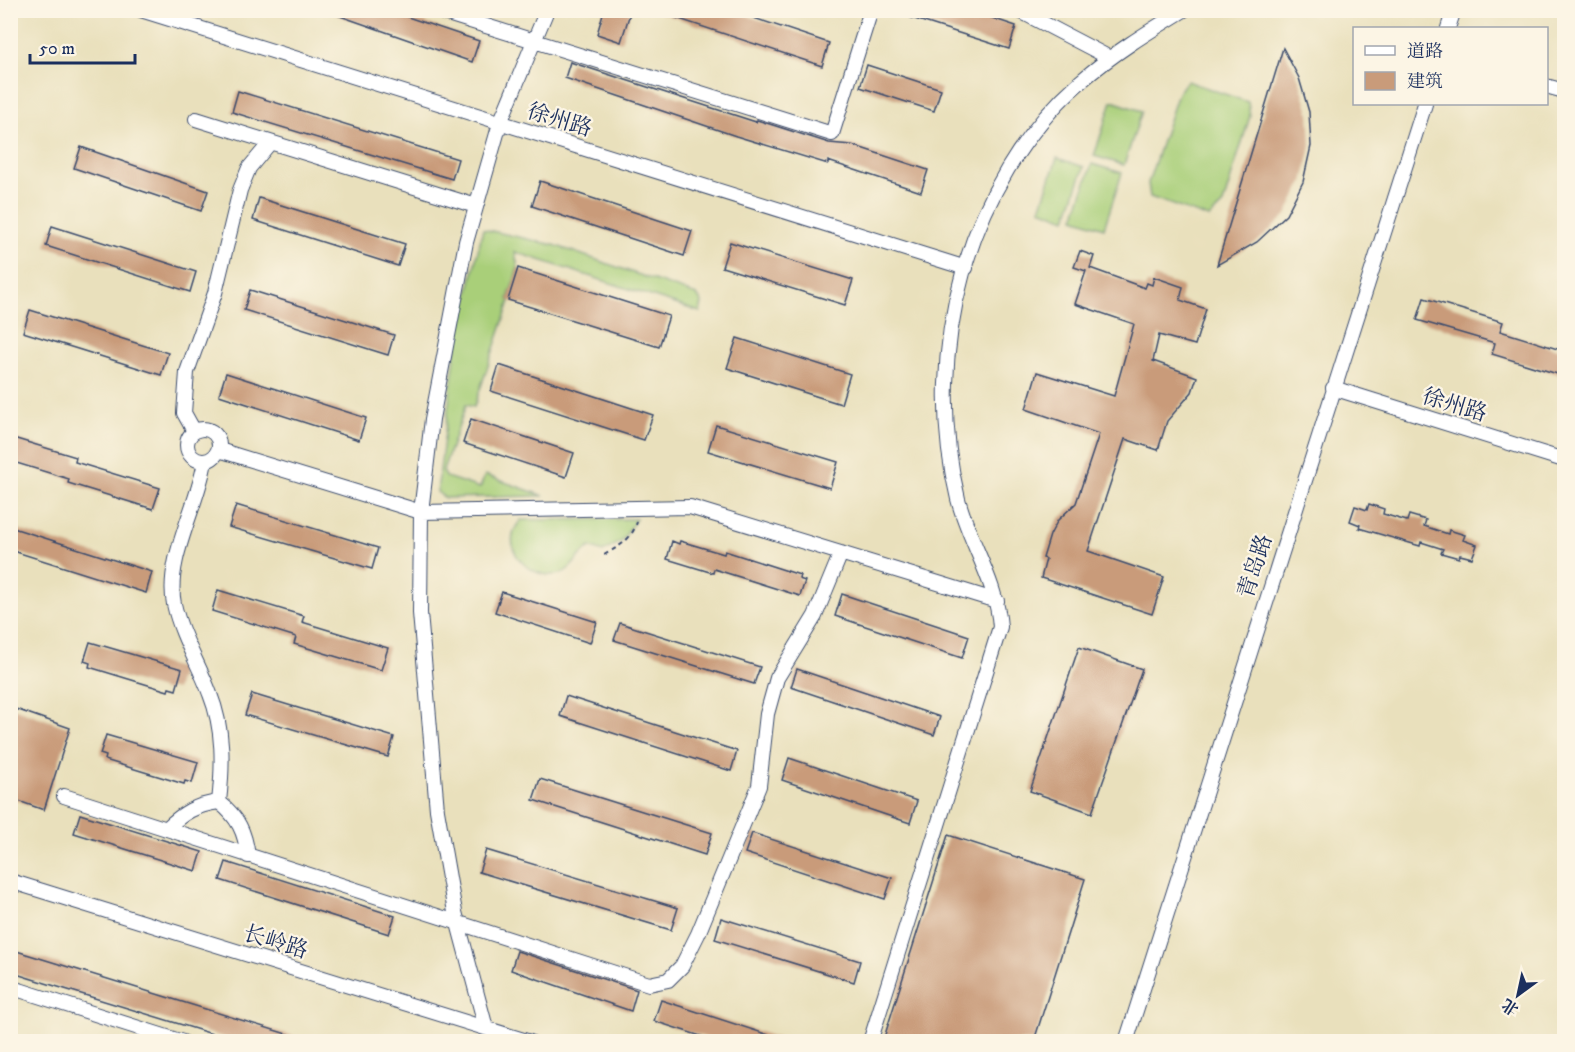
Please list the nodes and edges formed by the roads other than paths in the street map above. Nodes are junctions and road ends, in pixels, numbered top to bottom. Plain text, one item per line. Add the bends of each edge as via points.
1 (141, 10) edge
2 (435, 10) edge
3 (547, 10) edge
4 (871, 10) edge
5 (1018, 10) edge
6 (1184, 10) edge
7 (1454, 10) edge
8 (1448, 27) edge
9 (534, 42) junction
10 (1110, 58) junction
11 (1548, 87) edge
12 (1564, 91) edge
13 (1425, 105) edge
14 (196, 119) dead end
15 (500, 123) junction
16 (269, 144) junction
17 (476, 206) junction
18 (966, 268) junction
19 (1333, 388) junction
20 (194, 431) junction
21 (219, 450) junction
22 (1564, 460) edge
23 (204, 461) junction
24 (421, 512) junction
25 (841, 553) junction
26 (997, 601) junction
27 (64, 796) dead end
28 (219, 802) junction
29 (166, 829) junction
30 (248, 856) junction
31 (10, 881) edge
32 (458, 924) junction
33 (11, 989) edge
34 (486, 1028) junction
35 (183, 1041) edge
36 (526, 1041) edge
37 (870, 1041) edge
38 (1126, 1041) edge

1 - 15 street, 徐州路
2 - 9 street
3 - 9 street
4 - 9 street via 832,134
5 - 10 street
6 - 10 street
7 - 8 street
9 - 15 street
10 - 18 street via 1078,83 1033,133 1001,183
11 - 12 street
13 - 19 street, 青岛路
14 - 16 street
15 - 17 street
15 - 18 street, 徐州路
16 - 17 street
16 - 20 street via 249,168 240,190 215,293 187,372 184,413
17 - 24 street via 432,419
18 - 26 street via 949,334 944,379 949,445 958,499
19 - 22 street, 徐州路
19 - 38 street, 青岛路
20 - 21 street via 202,428 214,432
20 - 23 street via 187,440 188,452 192,458
21 - 23 street via 211,460
21 - 24 street
23 - 28 street via 173,578 174,604 211,695 219,728 223,762
24 - 25 street via 690,507
24 - 32 street via 420,613 428,718 437,810
25 - 26 street
25 - 32 street via 815,616 777,678 767,714 759,786 698,934 682,966 668,980 649,984
26 - 37 street via 1000,627 992,657
27 - 29 street
28 - 29 street via 184,811
28 - 30 street via 238,822 246,837
29 - 30 street
30 - 32 street
31 - 34 street, 长岭路
32 - 34 street
33 - 35 street
34 - 36 street, 长岭路

